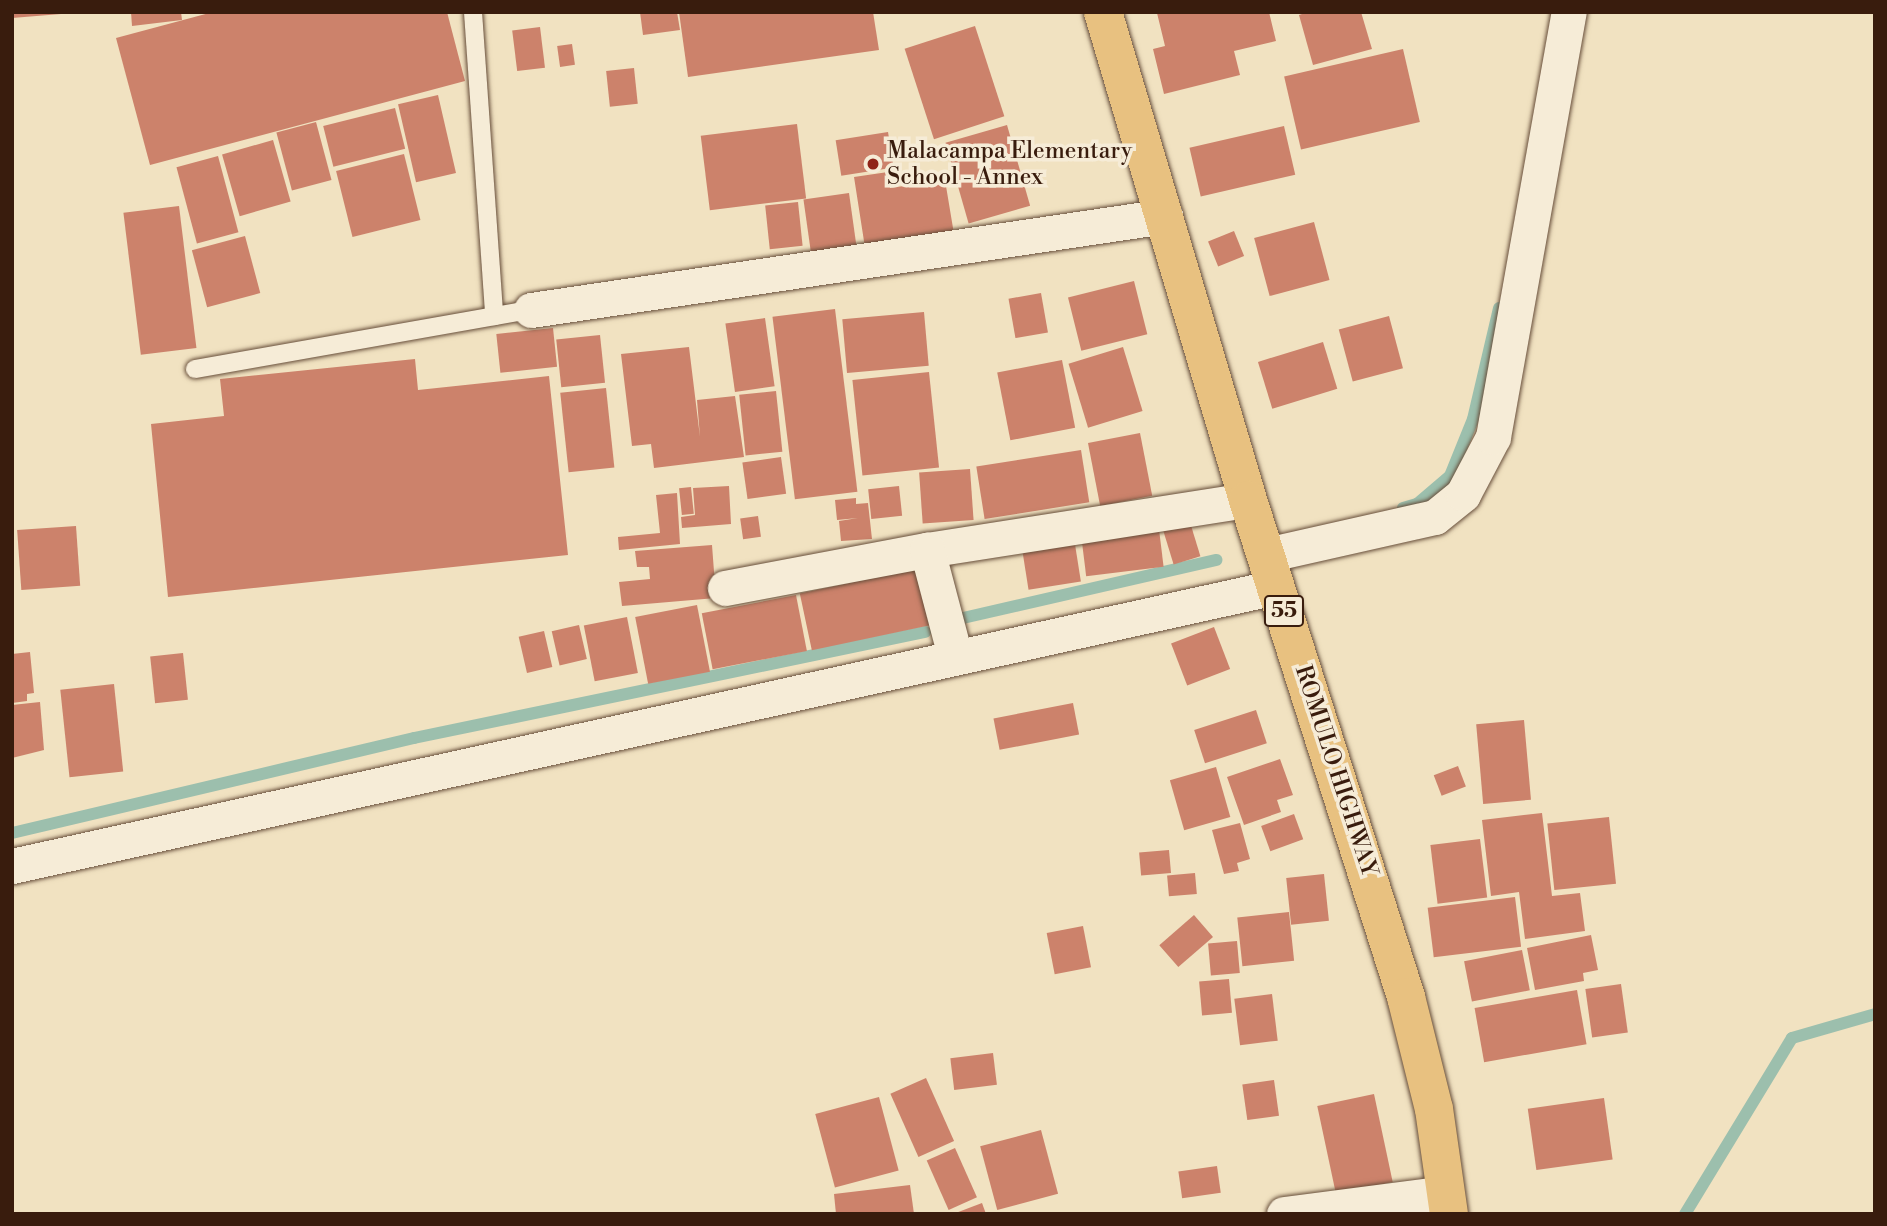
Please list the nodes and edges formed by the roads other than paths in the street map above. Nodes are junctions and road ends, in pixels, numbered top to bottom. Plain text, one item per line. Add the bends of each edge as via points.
1 (473, 12) edge
2 (1102, 12) edge
3 (1569, 12) edge
4 (1165, 216) junction
5 (531, 310) joint
6 (494, 316) junction
7 (195, 369) dead end
8 (1248, 500) junction
9 (927, 550) junction
10 (1271, 571) junction
11 (725, 587) dead end
12 (955, 656) junction
13 (12, 866) edge
14 (1447, 1203) edge
15 (1284, 1214) edge

1 - 6 lane
2 - 4 highway, ROMULO HIGHWAY / 55
3 - 10 street via 1493,437 1463,494 1435,517
4 - 5 street
4 - 8 highway, ROMULO HIGHWAY / 55
5 - 6 lane
6 - 7 lane
8 - 9 street
8 - 10 highway, ROMULO HIGHWAY / 55
9 - 11 street
9 - 12 street
10 - 12 street
10 - 14 highway, ROMULO HIGHWAY / 55 via 1406,997 1434,1109
12 - 13 street
14 - 15 street

